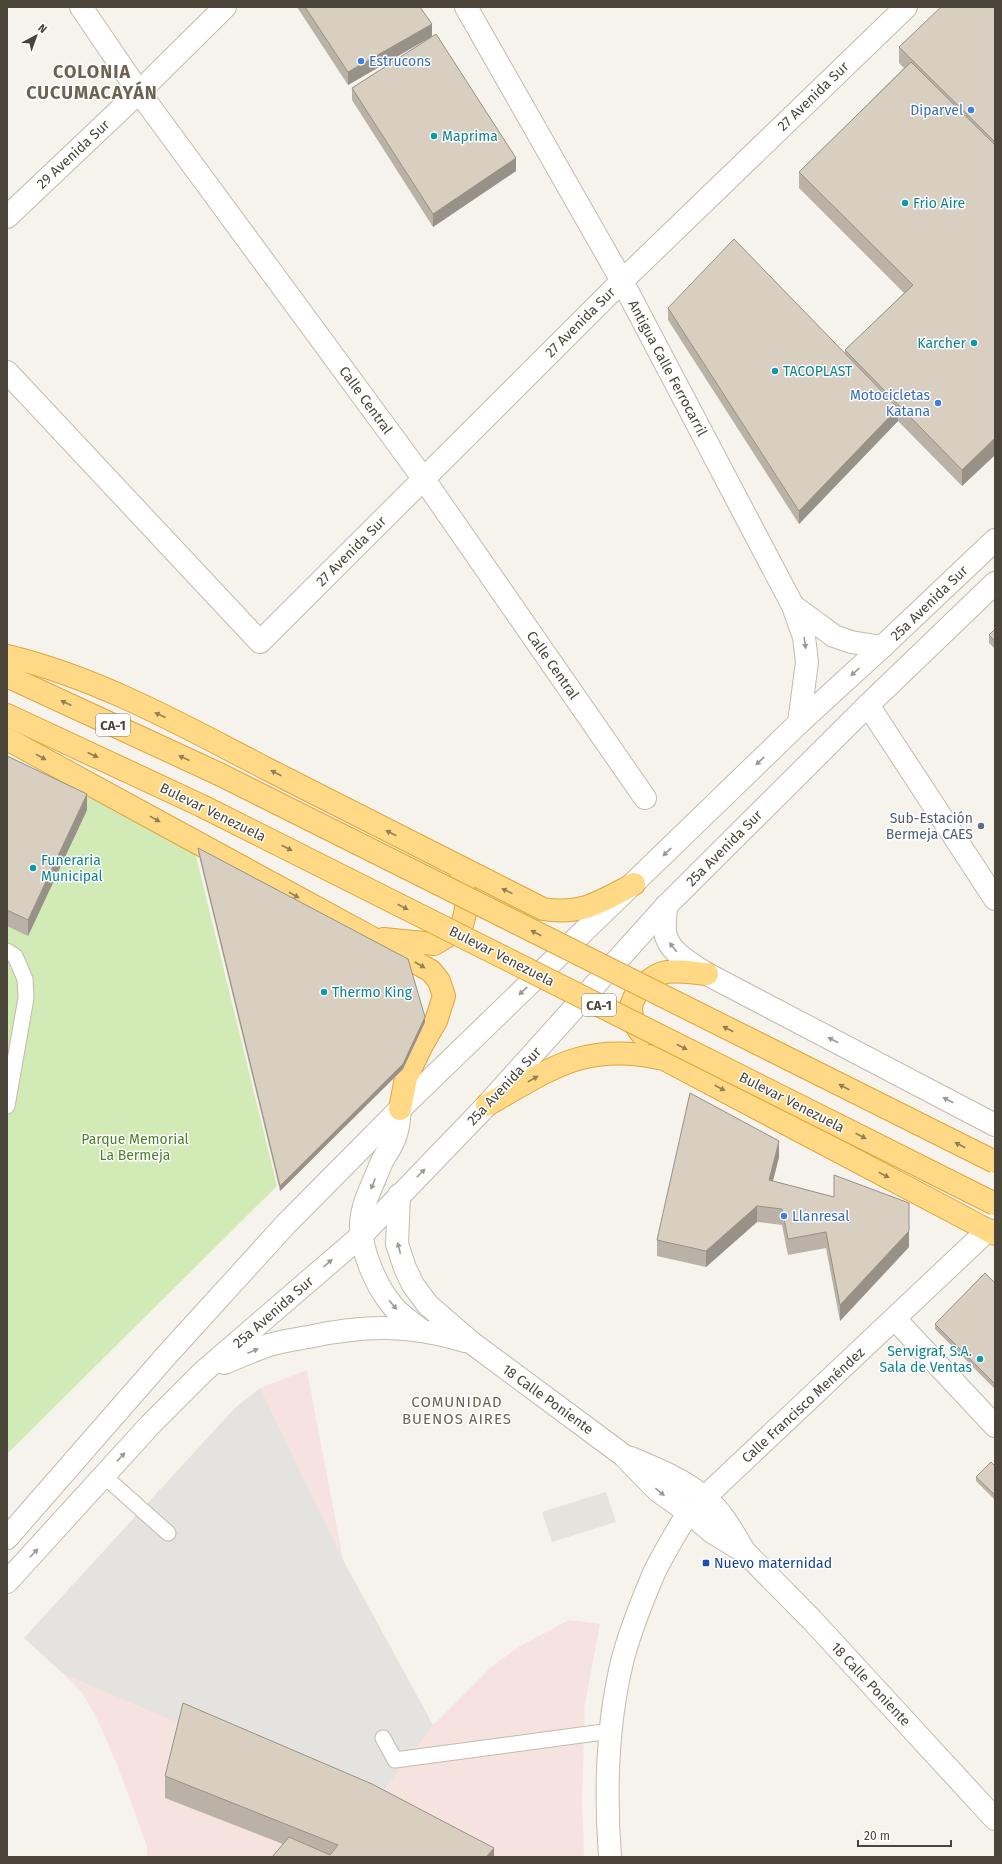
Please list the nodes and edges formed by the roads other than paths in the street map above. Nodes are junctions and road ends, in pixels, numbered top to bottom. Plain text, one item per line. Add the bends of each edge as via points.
1 (81, 7) edge
2 (225, 7) edge
3 (466, 7) edge
4 (906, 7) edge
5 (139, 92) junction
6 (7, 217) edge
7 (622, 280) junction
8 (7, 372) edge
9 (423, 478) junction
10 (995, 540) edge
11 (995, 583) edge
12 (793, 606) junction
13 (882, 647) junction
14 (7, 656) edge
15 (7, 676) edge
16 (868, 705) junction
17 (7, 715) edge
18 (799, 723) junction
19 (7, 739) edge
20 (645, 798) dead end
21 (430, 853) junction
22 (634, 884) junction
23 (995, 900) edge
24 (666, 906) junction
25 (372, 938) junction
26 (7, 951) edge
27 (707, 974) junction
28 (664, 1058) junction
29 (487, 1105) junction
30 (7, 1106) edge
31 (400, 1109) junction
32 (995, 1125) edge
33 (995, 1162) edge
34 (399, 1195) junction
35 (995, 1204) edge
36 (991, 1232) edge
37 (362, 1235) junction
38 (895, 1319) junction
39 (422, 1331) junction
40 (472, 1343) junction
41 (204, 1371) junction
42 (995, 1426) edge
43 (623, 1455) junction
44 (104, 1476) junction
45 (705, 1497) junction
46 (688, 1512) junction
47 (168, 1533) dead end
48 (7, 1538) edge
49 (745, 1552) junction
50 (7, 1582) edge
51 (611, 1731) junction
52 (383, 1738) dead end
53 (995, 1819) edge
54 (610, 1857) edge

1 - 5 street, Calle Central
2 - 5 street, 29 Avenida Sur
3 - 7 street, Antigua Calle Ferrocarril
4 - 7 street, 27 Avenida Sur
5 - 6 street, 29 Avenida Sur
5 - 9 street, Calle Central
7 - 9 street, 27 Avenida Sur
7 - 12 street, Antigua Calle Ferrocarril
8 - 9 street, 27 Avenida Sur via 260,642
9 - 20 street, Calle Central
10 - 13 street, 25a Avenida Sur
11 - 16 street, 25a Avenida Sur
12 - 13 street, Antigua Calle Ferrocarril via 834,636 850,642
12 -> 18 street, Antigua Calle Ferrocarril via 804,637 807,662
13 -> 18 street, 25a Avenida Sur
21 -> 14 highway via 178,723 88,683
33 -> 15 highway, CA-1, bridge via 219,774
16 - 23 street
16 - 24 street, 25a Avenida Sur
17 -> 35 highway, Bulevar Venezuela / CA-1, bridge via 202,806
18 -> 22 street, 25a Avenida Sur
19 -> 25 highway
22 -> 21 highway via 586,908 562,912 543,909
21 - 25 highway via 464,889 468,908 461,928 434,944
22 -> 31 street, 25a Avenida Sur
27 -> 24 street via 680,956 668,941 665,932
24 - 29 street, 25a Avenida Sur
25 -> 31 highway via 430,971 439,981 444,996 436,1022 406,1078
26 - 30 lane via 15,956 25,979 26,998
27 - 28 highway via 666,972 650,978 636,994 630,1009 634,1026
32 -> 27 street
29 -> 28 highway via 563,1063 579,1058 616,1052 641,1053
28 -> 36 highway
34 -> 29 street, 25a Avenida Sur
31 -> 37 street via 394,1141 381,1164 365,1205 361,1223
31 - 48 street, 25a Avenida Sur via 267,1244
34 - 37 street, 25a Avenida Sur
40 -> 34 street, 18 Calle Poniente via 433,1310 413,1285 398,1244
36 - 38 street, Calle Francisco Menéndez
37 -> 39 street via 374,1274 385,1296 392,1307
41 -> 37 street, 25a Avenida Sur
38 - 42 street
38 - 45 street, Calle Francisco Menéndez
39 - 40 street, 18 Calle Poniente
41 -> 39 street, 18 Calle Poniente via 270,1344 336,1331 389,1327
40 - 43 street, 18 Calle Poniente
44 -> 41 street, 25a Avenida Sur
43 - 45 street, 18 Calle Poniente via 660,1470
43 -> 46 street, 18 Calle Poniente via 658,1492
44 - 47 lane
50 -> 44 street, 25a Avenida Sur
45 - 49 street, 18 Calle Poniente via 728,1523
46 - 49 street, 18 Calle Poniente via 712,1532
46 - 51 street via 655,1572 639,1611 623,1658
49 - 53 street, 18 Calle Poniente via 812,1620
51 - 52 lane via 395,1760
51 - 54 street via 608,1782

